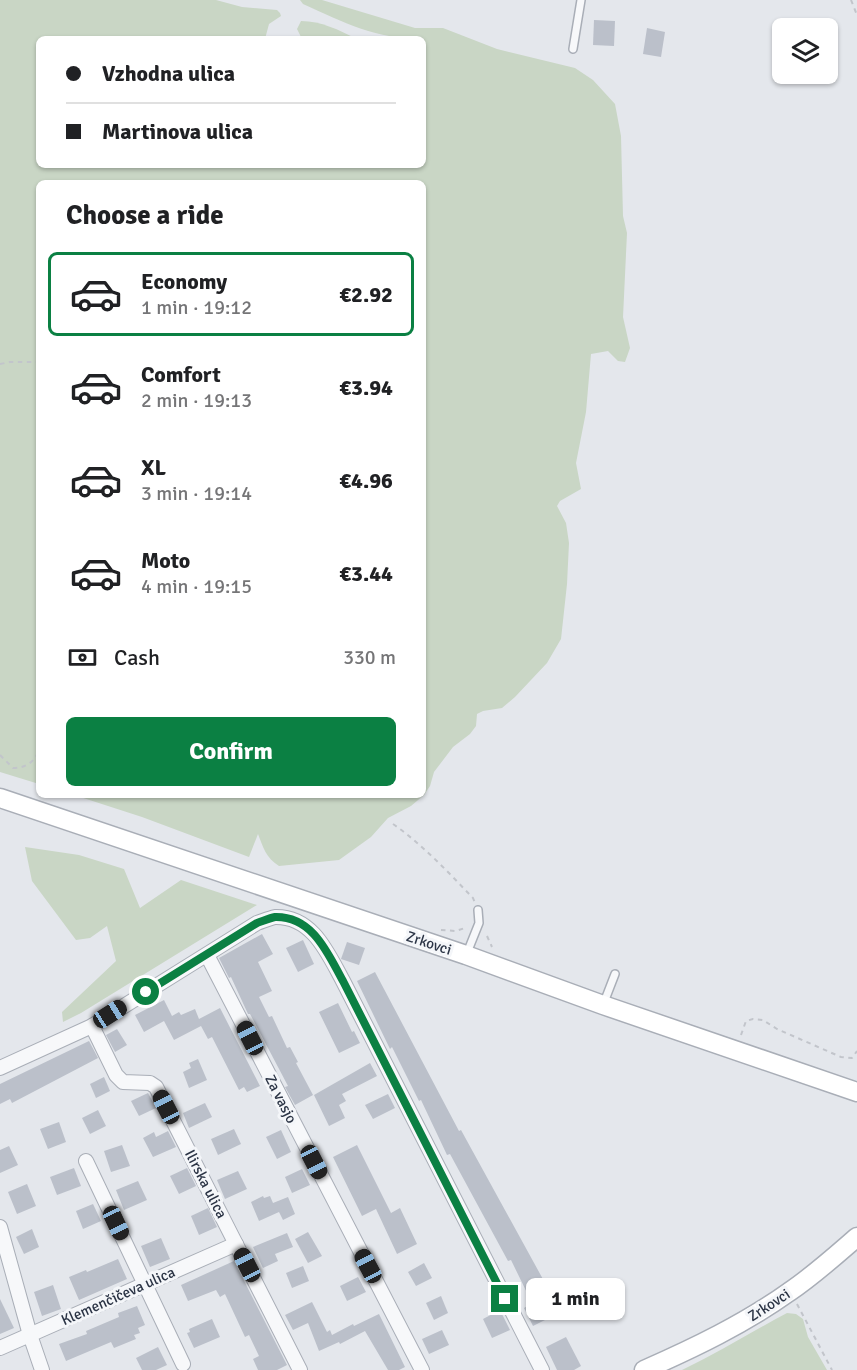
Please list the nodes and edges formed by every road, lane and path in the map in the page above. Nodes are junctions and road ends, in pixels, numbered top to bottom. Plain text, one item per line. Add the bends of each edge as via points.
1 (582, 0) edge
2 (851, 0) edge
3 (857, 15) edge
4 (573, 49) dead end
5 (36, 362) edge
6 (0, 364) edge
7 (0, 755) edge
8 (36, 755) edge
9 (0, 798) edge
10 (393, 824) dead end
11 (478, 910) joint
12 (207, 955) junction
13 (466, 955) junction
14 (615, 974) dead end
15 (603, 1005) junction
16 (92, 1026) junction
17 (736, 1051) junction
18 (857, 1051) edge
19 (0, 1068) edge
20 (857, 1092) edge
21 (86, 1161) dead end
22 (0, 1227) edge
23 (857, 1237) edge
24 (236, 1244) junction
25 (145, 1284) junction
26 (790, 1292) junction
27 (30, 1335) junction
28 (0, 1348) edge
29 (183, 1365) dead end
30 (42, 1370) edge
31 (300, 1370) edge
32 (422, 1370) edge
33 (542, 1370) edge
34 (644, 1370) edge
35 (832, 1370) edge

1 - 4 lane
2 - 3 path
5 - 6 path
7 - 8 path via 13,768 23,768
9 - 13 street, Zrkovci
10 - 11 path via 435,860 472,898
11 - 13 lane via 479,923
12 - 16 street
12 - 32 street, Za vasjo
12 - 33 street via 257,923 275,917 312,930 343,981
13 - 15 street, Zrkovci
14 - 15 lane
15 - 17 street, Zrkovci
16 - 19 street
16 - 24 street, Ilirska ulica via 123,1082 150,1083 156,1087
17 - 18 path via 746,1021 753,1019 763,1020 841,1058 852,1058
17 - 20 street, Zrkovci
21 - 25 street
22 - 27 street
23 - 26 street, Zrkovci
24 - 25 street, Klemenčičeva ulica
24 - 31 street, Ilirska ulica
25 - 27 street, Klemenčičeva ulica
25 - 29 street
26 - 34 street, Zrkovci via 729,1330
26 - 35 path
27 - 28 street, Klemenčičeva ulica
27 - 30 street

